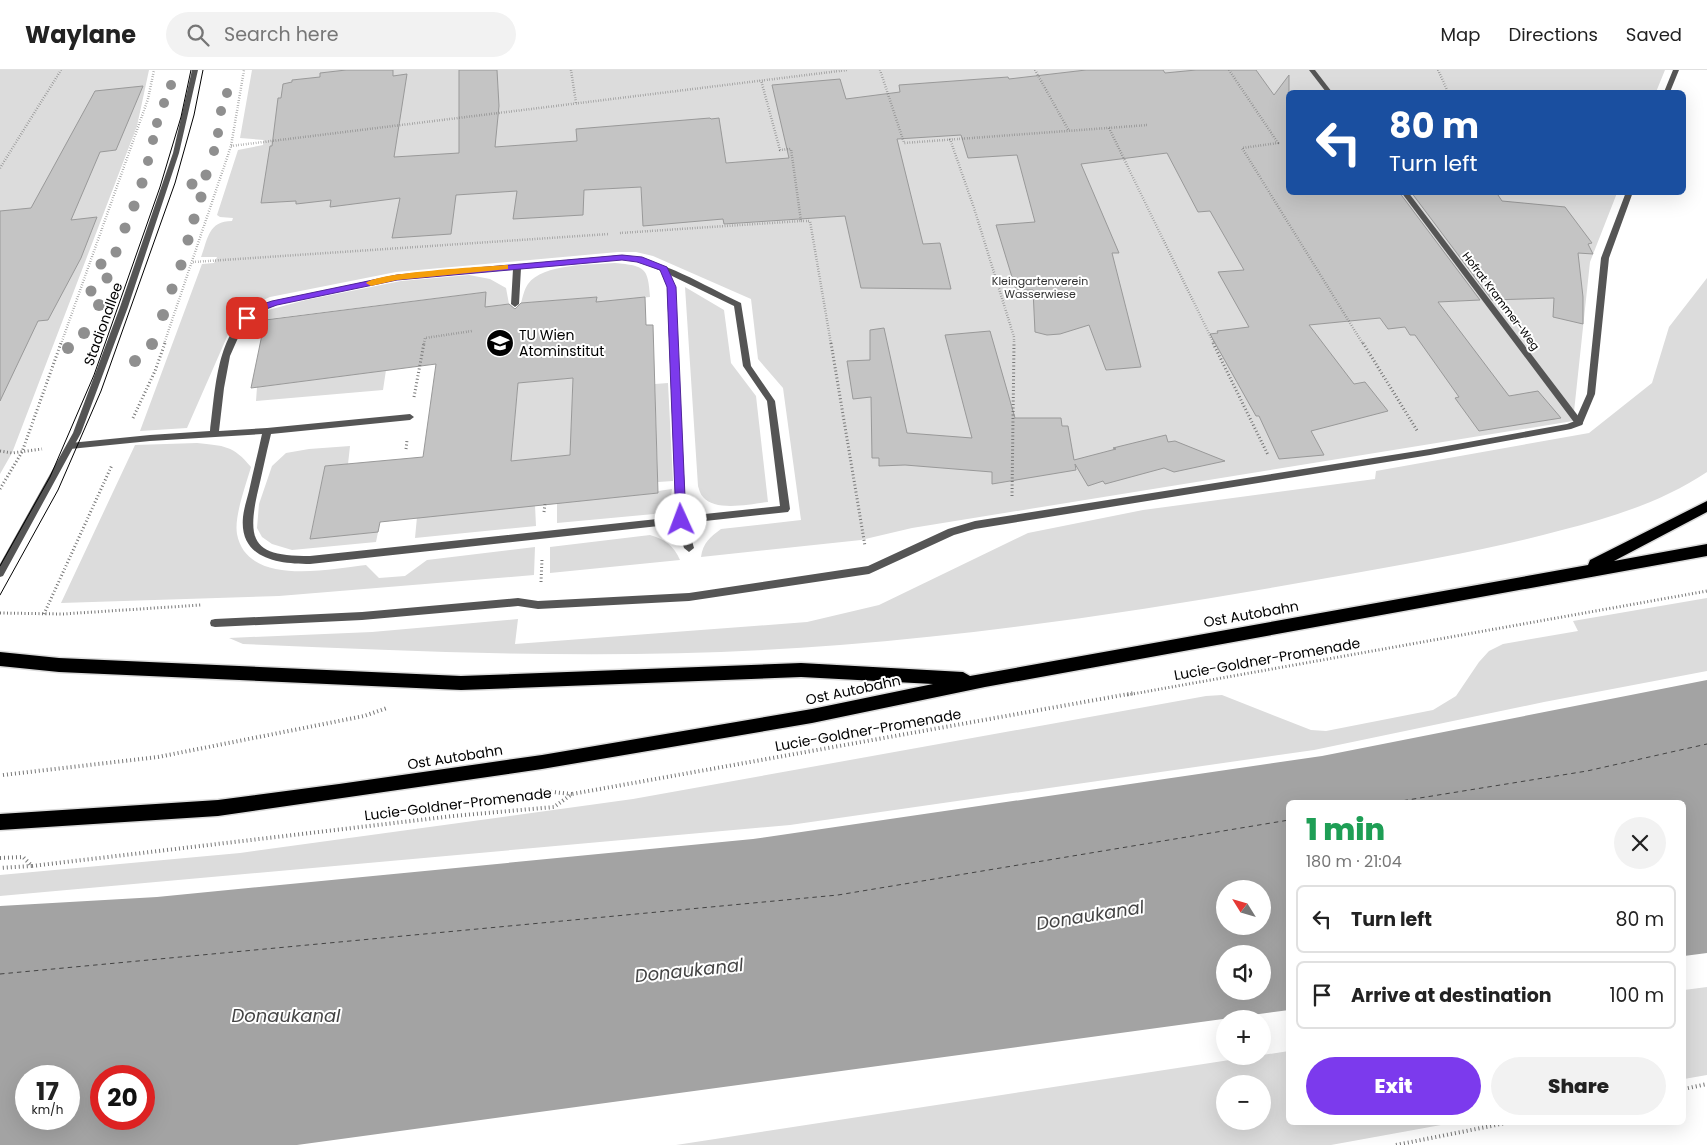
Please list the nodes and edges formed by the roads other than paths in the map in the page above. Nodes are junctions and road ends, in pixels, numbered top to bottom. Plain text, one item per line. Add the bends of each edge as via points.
1 (195, 70) edge
2 (1312, 70) edge
3 (1676, 70) edge
4 (1327, 90) edge
5 (1668, 90) edge
6 (1406, 195) edge
7 (1629, 195) edge
8 (517, 266) junction
9 (664, 268) junction
10 (515, 304) dead end
11 (410, 416) road end
12 (1579, 423) junction
13 (267, 431) junction
14 (214, 434) junction
15 (70, 446) junction
16 (1707, 506) edge
17 (1707, 512) edge
18 (1683, 519) junction
19 (681, 520) junction
20 (689, 548) dead end
21 (1707, 550) edge
22 (1580, 572) junction
23 (0, 573) edge
24 (215, 623) dead end
25 (0, 659) edge
26 (985, 680) junction
27 (0, 822) edge

1 - 15 street, Stadionallee via 176,153 124,307
2 - 4 street
3 - 5 street
6 - 12 street, Hofrat Krammer-Weg
7 - 12 street via 1605,258 1591,394
8 - 9 street via 622,257
8 - 10 street
8 - 14 street via 397,277 292,299 258,310 241,325 228,352
9 - 19 street via 671,287
9 - 19 street via 738,305 747,366 771,401 785,509
11 - 13 street
12 - 24 street via 1568,428 1430,452 975,525 950,532 869,570 689,596 538,605 518,602 362,616
13 - 14 street
13 - 19 street via 248,528 251,540 274,557 310,560
14 - 15 street
15 - 23 street, Stadionallee
16 - 18 highway
17 - 18 street
18 - 22 highway
19 - 20 street
21 - 22 highway, Ost Autobahn
22 - 26 highway, Ost Autobahn
25 - 26 highway via 60,666 461,683 801,670
26 - 27 highway, Ost Autobahn via 812,716 340,792 218,808

